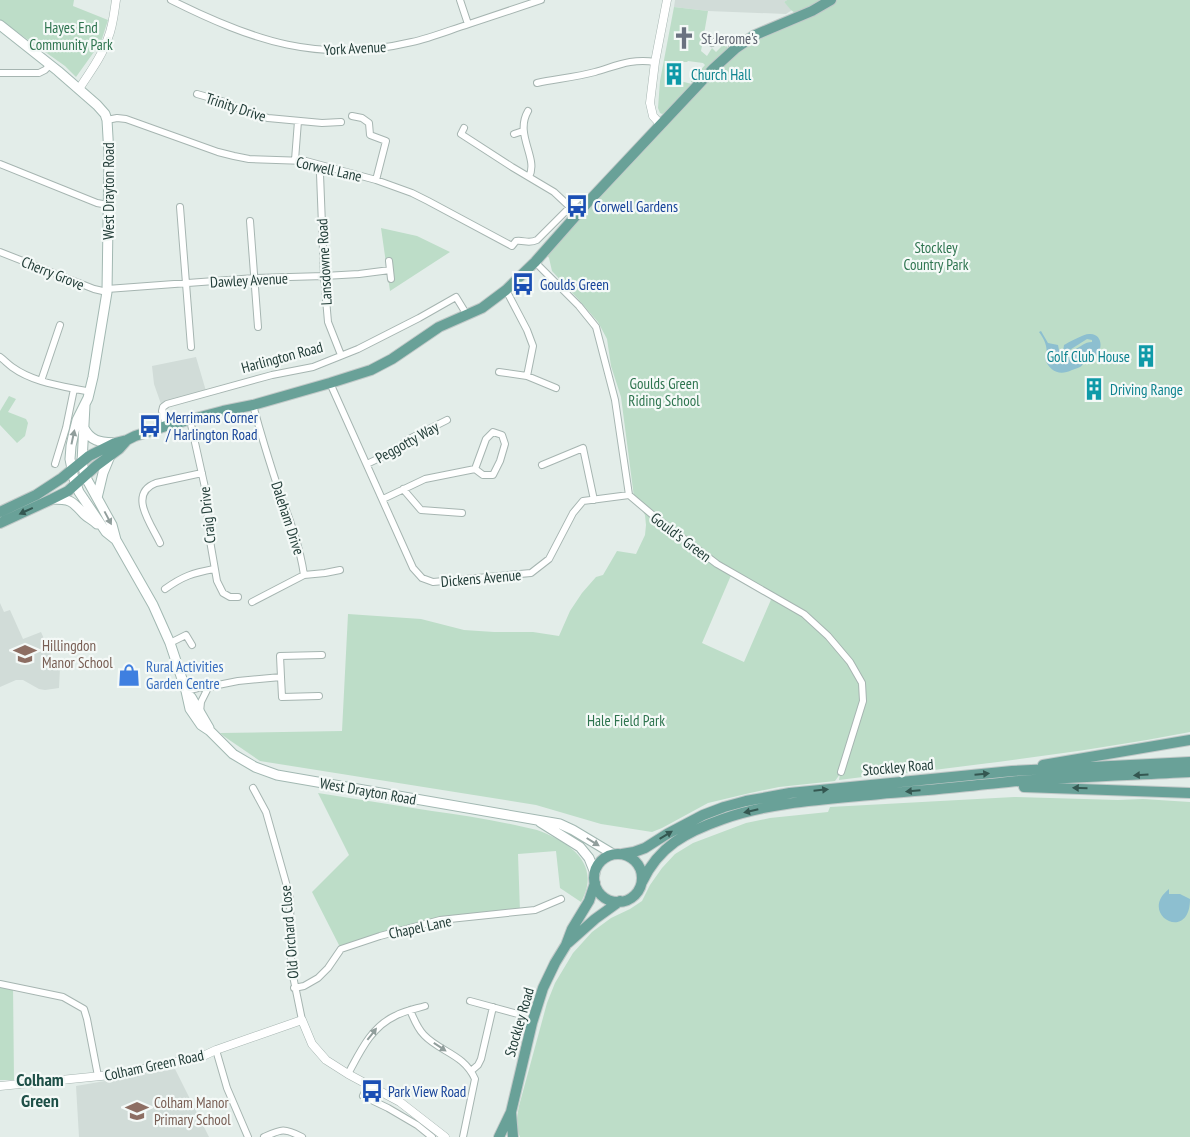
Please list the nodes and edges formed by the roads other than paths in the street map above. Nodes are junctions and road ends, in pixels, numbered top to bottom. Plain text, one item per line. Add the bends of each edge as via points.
1 (116, 0) edge
2 (171, 0) edge
3 (460, 0) edge
4 (541, 0) edge
5 (667, 0) edge
6 (831, 0) edge
7 (468, 24) junction
8 (0, 25) edge
9 (712, 43) dead end
10 (736, 48) junction
11 (655, 62) junction
12 (50, 65) junction
13 (0, 73) edge
14 (537, 83) dead end
15 (79, 89) junction
16 (197, 94) dead end
17 (528, 111) dead end
18 (352, 116) dead end
19 (107, 120) junction
20 (298, 121) junction
21 (341, 122) dead end
22 (661, 125) junction
23 (464, 128) dead end
24 (388, 132) dead end
25 (524, 132) junction
26 (514, 134) dead end
27 (386, 141) junction
28 (295, 160) junction
29 (0, 164) edge
30 (321, 166) junction
31 (529, 177) junction
32 (376, 180) junction
33 (589, 201) junction
34 (108, 206) junction
35 (180, 206) dead end
36 (570, 207) junction
37 (250, 221) dead end
38 (0, 252) edge
39 (389, 261) dead end
40 (535, 262) junction
41 (390, 270) junction
42 (324, 276) junction
43 (255, 278) junction
44 (391, 279) dead end
45 (185, 284) junction
46 (107, 290) junction
47 (506, 290) junction
48 (467, 315) junction
49 (60, 325) dead end
50 (258, 327) dead end
51 (191, 347) dead end
52 (342, 355) junction
53 (0, 357) edge
54 (499, 372) dead end
55 (527, 376) junction
56 (41, 381) junction
57 (330, 383) junction
58 (556, 388) dead end
59 (74, 389) junction
60 (90, 392) junction
61 (85, 405) junction
62 (252, 405) junction
63 (190, 420) junction
64 (447, 420) dead end
65 (166, 426) junction
66 (84, 428) junction
67 (127, 440) junction
68 (114, 443) junction
69 (110, 456) junction
70 (82, 462) junction
71 (56, 464) dead end
72 (367, 464) junction
73 (542, 465) dead end
74 (475, 469) junction
75 (72, 471) junction
76 (202, 472) junction
77 (85, 476) junction
78 (76, 484) junction
79 (403, 489) junction
80 (629, 495) junction
81 (97, 498) junction
82 (52, 499) junction
83 (383, 499) junction
84 (594, 500) junction
85 (0, 512) edge
86 (462, 514) dead end
87 (0, 523) edge
88 (102, 526) junction
89 (116, 540) junction
90 (160, 543) dead end
91 (214, 569) junction
92 (340, 570) dead end
93 (304, 575) junction
94 (165, 589) dead end
95 (238, 597) dead end
96 (252, 602) dead end
97 (170, 642) junction
98 (192, 645) dead end
99 (322, 655) dead end
100 (281, 677) junction
101 (208, 688) junction
102 (186, 690) junction
103 (319, 696) dead end
104 (200, 712) junction
105 (210, 731) junction
106 (1190, 740) edge
107 (1190, 762) edge
108 (1012, 771) junction
109 (841, 772) dead end
110 (1190, 772) edge
111 (978, 785) junction
112 (253, 788) dead end
113 (1190, 792) edge
114 (538, 820) junction
115 (618, 854) junction
116 (595, 878) junction
117 (642, 882) junction
118 (562, 899) dead end
119 (620, 901) junction
120 (566, 945) junction
121 (0, 984) edge
122 (294, 988) junction
123 (470, 1001) dead end
124 (425, 1006) dead end
125 (493, 1007) junction
126 (410, 1010) junction
127 (518, 1014) dead end
128 (302, 1020) junction
129 (216, 1050) junction
130 (471, 1071) junction
131 (348, 1074) junction
132 (98, 1076) junction
133 (368, 1085) junction
134 (0, 1086) edge
135 (511, 1112) junction
136 (248, 1137) edge
137 (264, 1137) edge
138 (302, 1137) edge
139 (432, 1137) edge
140 (445, 1137) edge
141 (463, 1137) edge
142 (499, 1137) edge
143 (513, 1137) edge

1 - 15 street via 108,40
2 - 7 street, York Avenue via 252,35 321,50 350,51 392,46
3 - 7 street
4 - 7 street, York Avenue
5 - 11 street
6 - 10 main road via 762,32
8 - 12 main road, West Drayton Road
9 - 10 street via 724,39
10 - 22 main road
11 - 14 street via 625,63 595,72 545,78
11 - 22 street via 650,107
12 - 13 street via 39,73
12 - 15 main road, West Drayton Road
15 - 19 main road, West Drayton Road via 101,108
16 - 20 street, Trinity Drive via 248,113
17 - 25 street
18 - 27 street via 362,118 368,124 370,135
19 - 28 street, Corwell Lane via 126,119 242,158
19 - 34 main road, West Drayton Road
20 - 21 street, Trinity Drive
20 - 28 street
22 - 33 main road
23 - 31 street via 461,134
24 - 27 street
25 - 26 street
25 - 31 street via 532,169
27 - 32 street
28 - 30 street, Corwell Lane
29 - 34 street
30 - 32 street, Corwell Lane
30 - 42 street, Lansdowne Road
31 - 36 street via 554,192
32 - 36 street, Corwell Lane via 428,200 512,246 520,240 537,240
33 - 36 street via 580,197
33 - 40 main road
34 - 46 main road, West Drayton Road
35 - 45 street
37 - 43 street
38 - 46 street, Cherry Grove via 94,289
39 - 41 street
40 - 47 main road
40 - 80 street via 596,327 615,400
41 - 42 street, Dawley Avenue
41 - 44 street
42 - 43 street, Dawley Avenue
42 - 52 street, Lansdowne Road via 328,322
43 - 45 street, Dawley Avenue
43 - 50 street
45 - 46 street, Dawley Avenue
45 - 51 street
46 - 60 main road, West Drayton Road
47 - 48 main road
47 - 55 street via 533,346
48 - 52 street, Harlington Road via 456,296
48 - 57 main road via 439,327 371,370
49 - 56 street
52 - 65 street, Harlington Road via 313,368 272,375 167,404 162,411
53 - 56 street via 12,367
54 - 55 street
55 - 58 street
56 - 59 street
57 - 62 main road
57 - 72 street, Dickens Avenue
59 - 60 street
59 - 71 street
60 - 61 main road, West Drayton Road
61 - 66 main road, West Drayton Road
75 -> 61 main road, West Drayton Road via 74,432
62 - 63 main road
62 - 93 street, Daleham Drive
63 - 65 main road
63 - 76 street, Craig Drive
64 - 72 street, Peggotty Way
65 - 67 main road
66 - 68 main road via 94,439
66 - 70 main road, West Drayton Road
67 - 68 main road
67 - 69 main road
68 - 70 main road
69 - 77 main road
69 - 81 main road
70 - 75 main road
70 - 77 main road, West Drayton Road
72 - 83 street, Dickens Avenue
73 - 84 street via 583,448
74 - 74 street via 483,476 493,475 505,444 502,434 493,432 486,439
74 - 79 street via 425,479
75 - 78 main road, West Drayton Road
75 - 85 main road via 36,496
76 - 90 street via 156,483 145,491 143,508
76 - 91 street, Craig Drive
77 - 78 main road
77 - 81 main road, West Drayton Road
78 - 82 main road
78 - 88 main road, West Drayton Road
79 - 83 street
79 - 86 street via 421,510
80 - 84 street, Dickens Avenue
80 - 109 street, Gould's Green via 717,564 804,614 850,662 862,683 863,701
81 -> 89 main road, West Drayton Road via 112,525
82 -> 87 main road
82 - 88 main road, West Drayton Road via 76,504 85,515
83 - 84 street, Dickens Avenue via 414,568 422,578 432,582 531,573 549,559 578,507 583,502
88 - 89 main road, West Drayton Road
89 - 97 main road, West Drayton Road
91 - 94 street via 189,574
91 - 95 street, Craig Drive via 223,593
92 - 93 street
93 - 96 street, Daleham Drive
97 - 98 street via 186,635
97 - 102 main road, West Drayton Road
99 - 100 street via 280,656
100 - 101 street via 238,680
100 - 103 street via 282,697
101 - 102 street
101 - 104 street via 202,698
102 - 104 main road, West Drayton Road
102 - 105 main road, West Drayton Road via 190,709 201,725
104 - 105 main road, West Drayton Road
105 - 114 main road, West Drayton Road via 233,754 272,773
106 - 108 main road
107 - 108 main road, Stockley Road
115 -> 108 main road, Stockley Road via 645,848 703,816 746,801 790,793
110 -> 111 main road, Stockley Road
113 -> 111 main road
111 -> 117 main road, Stockley Road via 804,802 739,814 670,845 652,864
112 - 122 street, Old Orchard Close via 266,812 290,897 290,966
114 -> 115 main road, West Drayton Road via 560,824
114 - 116 main road, West Drayton Road via 580,848 589,858
115 - 116 main road via 601,861
115 - 117 main road via 633,859 642,873
116 - 119 main road via 599,891 605,897
116 - 120 main road, Stockley Road via 589,901
117 - 119 main road via 633,896
118 - 122 street, Chapel Lane via 535,910 440,920 364,941 341,949 318,978
119 - 120 main road, Stockley Road
120 - 135 main road, Stockley Road via 549,975 536,1009
121 - 132 street via 63,997 84,1009
122 - 128 street, Old Orchard Close
123 - 125 street
124 - 126 street
125 - 127 street
125 - 130 street via 481,1059
126 -> 130 street via 425,1036 465,1063
131 -> 126 street via 377,1028
128 - 129 street, Colham Green Road
128 - 131 street via 312,1044 326,1060
129 - 132 street, Colham Green Road via 203,1056
129 - 136 street via 227,1088
130 - 141 street via 475,1079
131 - 133 street
132 - 134 street, Colham Green Road
133 - 139 street via 363,1096 417,1125
133 - 140 street via 400,1102
135 - 142 main road, Stockley Road
135 - 143 main road, Stockley Road
137 - 138 street via 279,1130 288,1130

